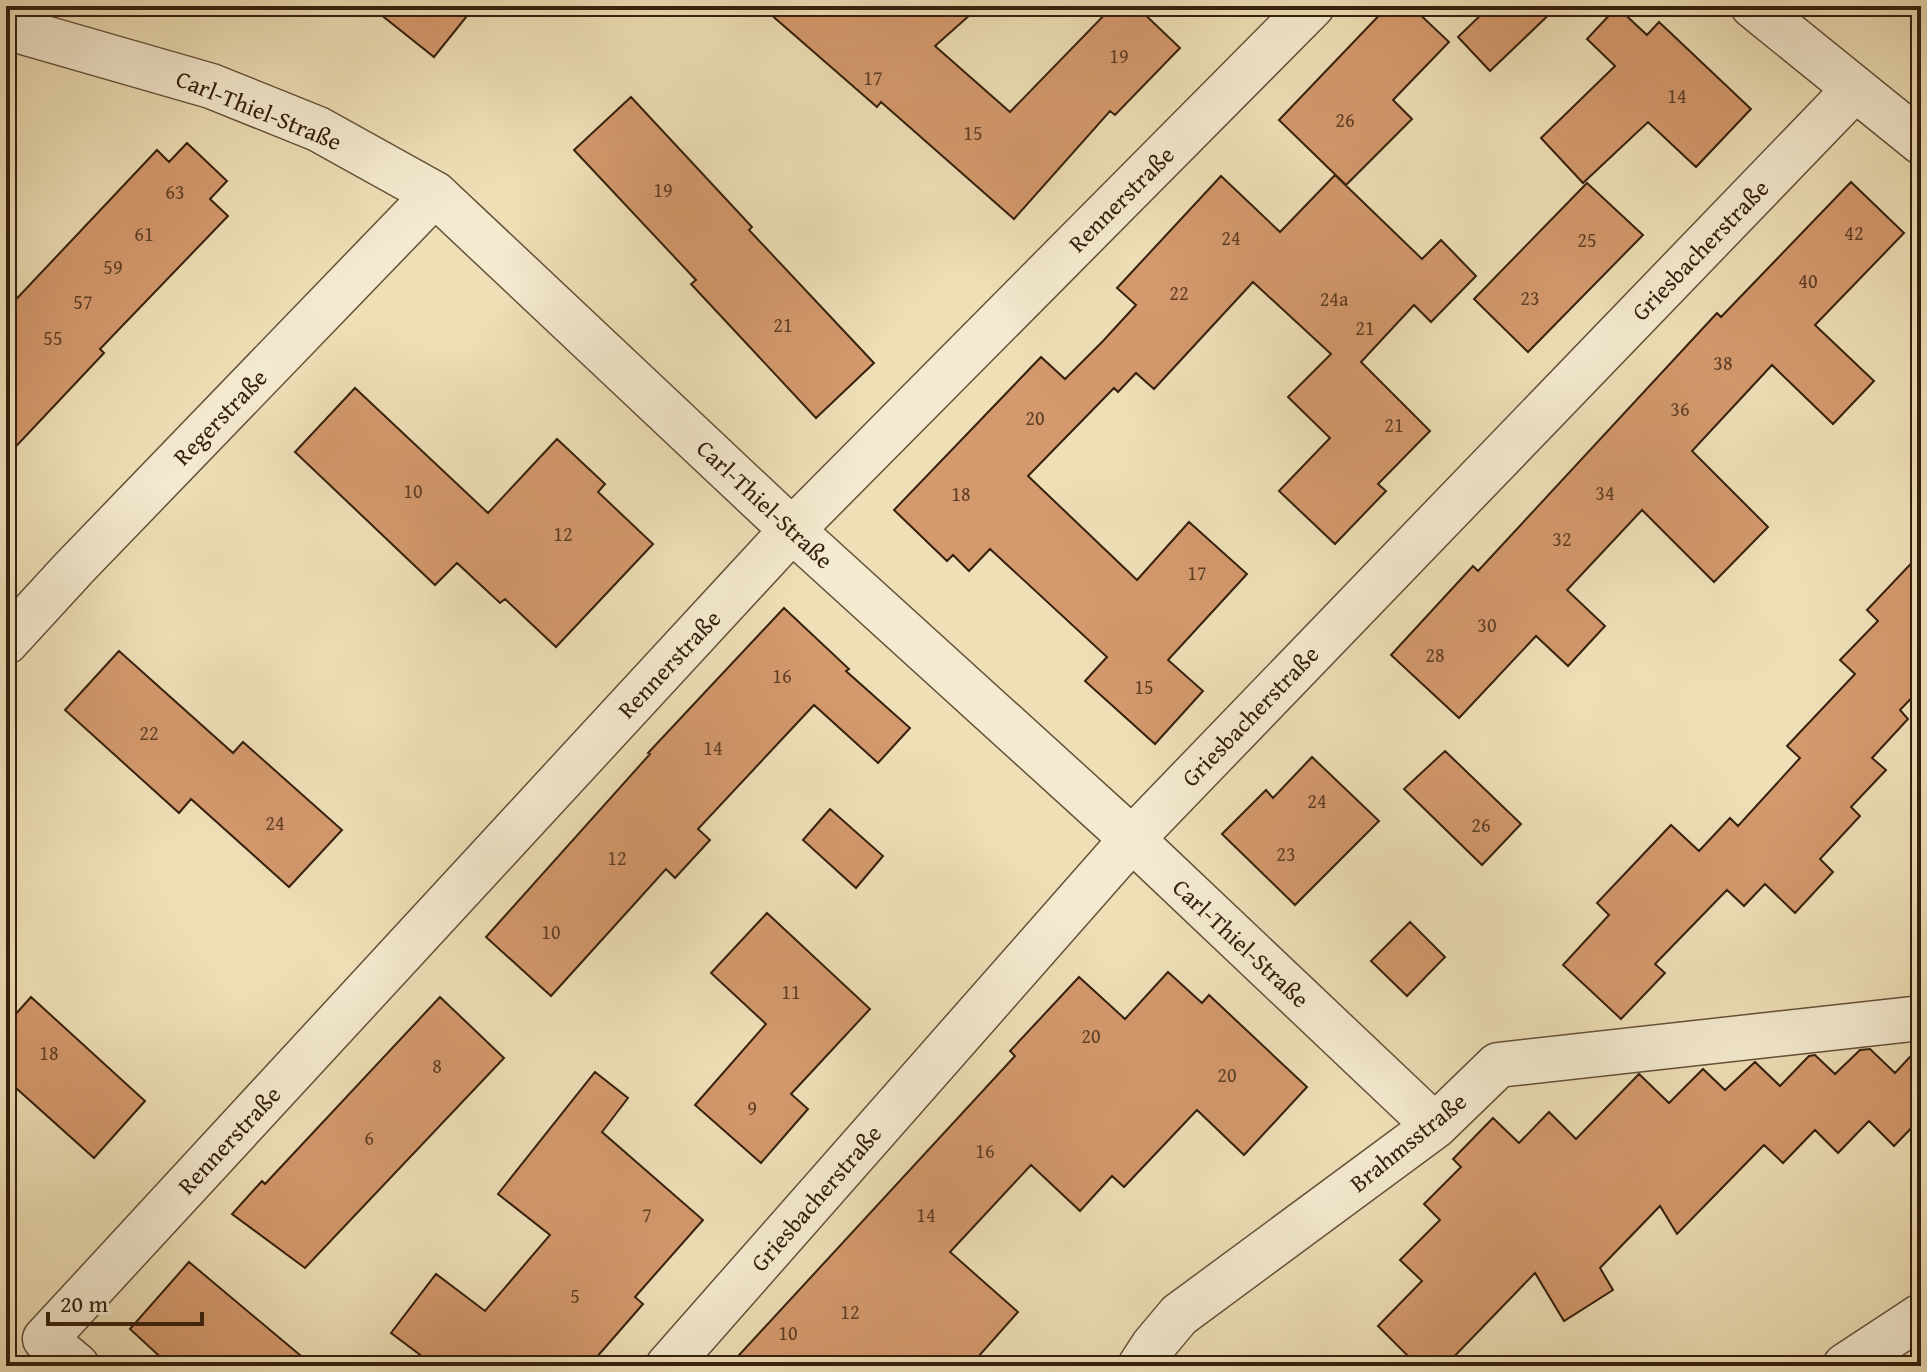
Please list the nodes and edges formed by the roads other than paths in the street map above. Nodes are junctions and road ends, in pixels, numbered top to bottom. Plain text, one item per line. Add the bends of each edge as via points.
1 (1312, 6) edge
2 (1753, 6) edge
3 (6, 27) edge
4 (1855, 89) junction
5 (1921, 142) edge
6 (435, 194) junction
7 (792, 530) junction
8 (6, 642) edge
9 (1132, 839) junction
10 (1921, 1018) edge
11 (1435, 1126) junction
12 (1921, 1316) edge
13 (61, 1352) edge
14 (668, 1366) edge
15 (1140, 1366) edge
16 (1845, 1366) edge

1 - 7 street, Rennerstraße
2 - 4 street
3 - 6 street, Carl-Thiel-Straße via 211,86 318,129
4 - 5 street
4 - 9 street, Griesbacherstraße
6 - 7 street, Carl-Thiel-Straße
6 - 8 street, Regerstraße
7 - 9 street, Carl-Thiel-Straße
7 - 13 street, Rennerstraße
9 - 11 street, Carl-Thiel-Straße
9 - 14 street, Griesbacherstraße
10 - 11 street, Brahmsstraße via 1498,1065
11 - 15 street, Brahmsstraße via 1179,1315
12 - 16 street

